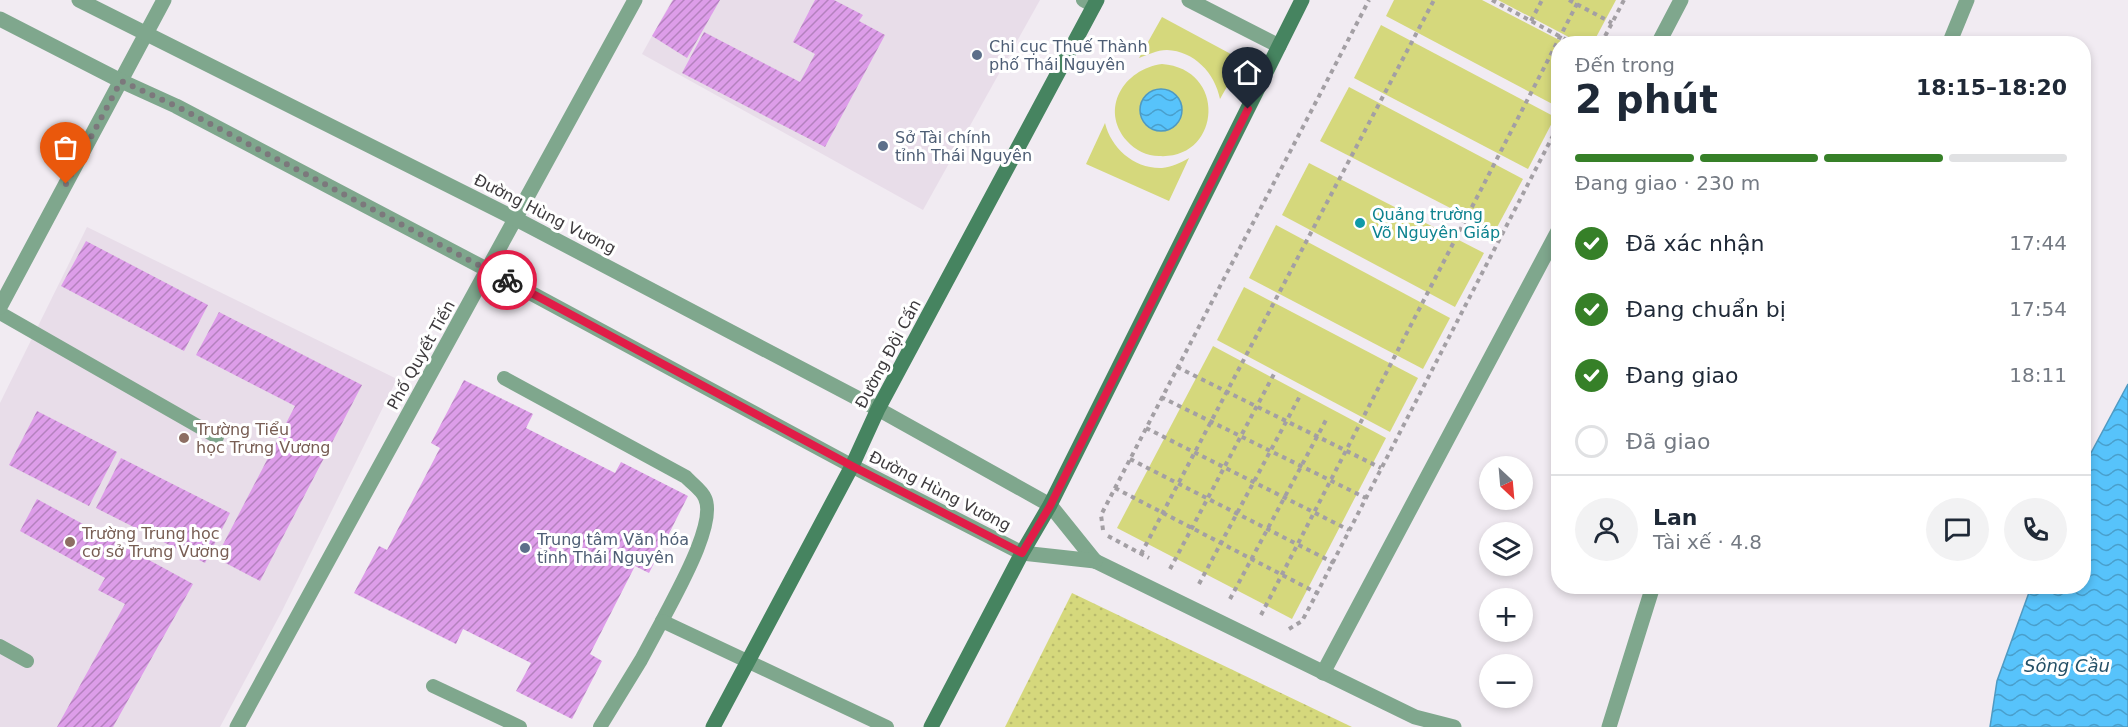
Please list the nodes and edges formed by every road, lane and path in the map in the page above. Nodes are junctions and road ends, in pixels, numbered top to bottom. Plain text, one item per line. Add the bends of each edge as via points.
1 (79, 0) edge
2 (164, 0) edge
3 (635, 0) edge
4 (1189, 0) edge
5 (1302, 0) edge
6 (1369, 0) edge
7 (1434, 0) edge
8 (1492, 0) edge
9 (1507, 0) edge
10 (1542, 0) edge
11 (1569, 0) edge
12 (1624, 0) edge
13 (1682, 0) edge
14 (1967, 0) edge
15 (1091, 2) edge
16 (1578, 2) edge
17 (1503, 7) junction
18 (0, 19) edge
19 (1532, 21) junction
20 (1612, 23) junction
21 (148, 34) junction
22 (1560, 36) joint
23 (1605, 36) edge
24 (1662, 36) edge
25 (1952, 36) edge
26 (1279, 46) junction
27 (1551, 53) edge
28 (121, 81) junction
29 (1551, 140) edge
30 (516, 219) junction
31 (1551, 244) edge
32 (488, 270) junction
33 (0, 308) edge
34 (0, 313) edge
35 (1177, 367) junction
36 (1274, 374) dead end
37 (504, 378) dead end
38 (1227, 391) junction
39 (1301, 394) dead end
40 (1161, 397) junction
41 (1257, 406) junction
42 (878, 409) junction
43 (1326, 420) dead end
44 (1287, 421) junction
45 (1211, 422) junction
46 (1146, 428) junction
47 (1240, 436) junction
48 (1318, 436) junction
49 (217, 437) dead end
50 (1346, 450) junction
51 (1270, 451) junction
52 (1194, 453) junction
53 (1130, 459) junction
54 (852, 466) junction
55 (1301, 466) junction
56 (1224, 467) junction
57 (1381, 468) junction
58 (1330, 481) junction
59 (1179, 483) junction
60 (1254, 483) junction
61 (1115, 488) junction
62 (1208, 498) junction
63 (1284, 498) junction
64 (1366, 498) junction
65 (1050, 506) junction
66 (1162, 513) junction
67 (1238, 513) junction
68 (1314, 513) junction
69 (1192, 529) junction
70 (1268, 529) junction
71 (1349, 530) junction
72 (1221, 544) junction
73 (1298, 544) junction
74 (1022, 553) junction
75 (1141, 554) junction
76 (1151, 559) dead end
77 (1251, 559) junction
78 (1095, 561) junction
79 (1334, 562) junction
80 (1161, 564) dead end
81 (1170, 569) junction
82 (1180, 574) dead end
83 (1282, 575) junction
84 (1190, 579) dead end
85 (1317, 593) junction
86 (1651, 594) edge
87 (1240, 605) dead end
88 (1250, 610) dead end
89 (1261, 616) junction
90 (1268, 620) dead end
91 (662, 621) junction
92 (1282, 627) dead end
93 (0, 645) edge
94 (27, 661) dead end
95 (748, 661) junction
96 (1323, 673) junction
97 (433, 686) dead end
98 (237, 727) edge
99 (520, 727) edge
100 (600, 727) edge
101 (713, 727) edge
102 (886, 727) edge
103 (931, 727) edge
104 (1454, 727) edge
105 (1609, 727) edge

1 - 21 street, Đường Hùng Vương
2 - 21 street
3 - 30 street, Phố Quyết Tiến
4 - 26 street
5 - 26 main road
6 - 35 path
7 - 38 path
8 - 17 path
9 - 17 path
10 - 19 path
11 - 16 path
12 - 20 path
13 - 24 street
14 - 25 street
15 - 42 main road, Đường Đội Cấn
16 - 20 path
16 - 22 path
17 - 19 path
18 - 28 street, Đường Hùng Vương
19 - 22 path
20 - 23 path
21 - 28 street
21 - 30 street, Đường Hùng Vương
26 - 65 main road
27 - 50 path
28 - 32 street, Đường Hùng Vương
28 - 33 street
29 - 57 path
30 - 32 street, Phố Quyết Tiến
30 - 42 street, Đường Hùng Vương
31 - 96 street
32 - 54 street, Đường Hùng Vương
32 - 98 street, Phố Quyết Tiến
34 - 49 lane
35 - 38 path
35 - 40 path
36 - 41 path
37 - 91 lane via 686,477 705,497 707,520 698,547
38 - 41 path
38 - 45 path
39 - 44 path
40 - 45 path
40 - 46 path
41 - 44 path
41 - 47 path
42 - 54 main road, Đường Đội Cấn
42 - 65 street, Đường Hùng Vương
43 - 48 path
44 - 48 path
44 - 51 path
45 - 47 path
45 - 52 path
46 - 52 path
46 - 53 path
47 - 51 path
47 - 56 path
48 - 50 path
48 - 55 path
50 - 57 path
50 - 58 path
51 - 55 path
51 - 60 path
52 - 56 path
52 - 59 path
53 - 59 path
53 - 61 path
54 - 74 street, Đường Hùng Vương
54 - 95 main road, Đường Đội Cấn
55 - 58 path
55 - 63 path
56 - 60 path
56 - 62 path
57 - 64 path
58 - 64 path
58 - 68 path
59 - 62 path
59 - 66 path
60 - 63 path
60 - 67 path
61 - 66 path
61 - 75 path via 1101,515 1101,528
62 - 67 path
62 - 69 path
63 - 68 path
63 - 70 path
64 - 71 path
65 - 74 main road
65 - 78 street, Đường Hùng Vương
66 - 69 path
66 - 75 path
67 - 70 path
67 - 72 path
68 - 71 path
68 - 73 path
69 - 72 path
69 - 81 path
70 - 73 path
70 - 77 path
71 - 79 path
72 - 77 path
72 - 84 path via 1199,584
73 - 79 path
73 - 83 path
74 - 78 street, Đường Hùng Vương
74 - 103 main road
75 - 76 path
77 - 83 path
77 - 87 path via 1230,599
78 - 96 street
79 - 85 path
80 - 81 path
81 - 82 path
83 - 85 path
83 - 89 path
85 - 92 path via 1302,621 1291,629
86 - 105 street
88 - 89 path
89 - 90 path
91 - 95 lane
91 - 100 lane
93 - 94 lane
95 - 101 main road, Đường Đội Cấn
95 - 102 lane
96 - 104 street via 1415,717
97 - 99 lane

